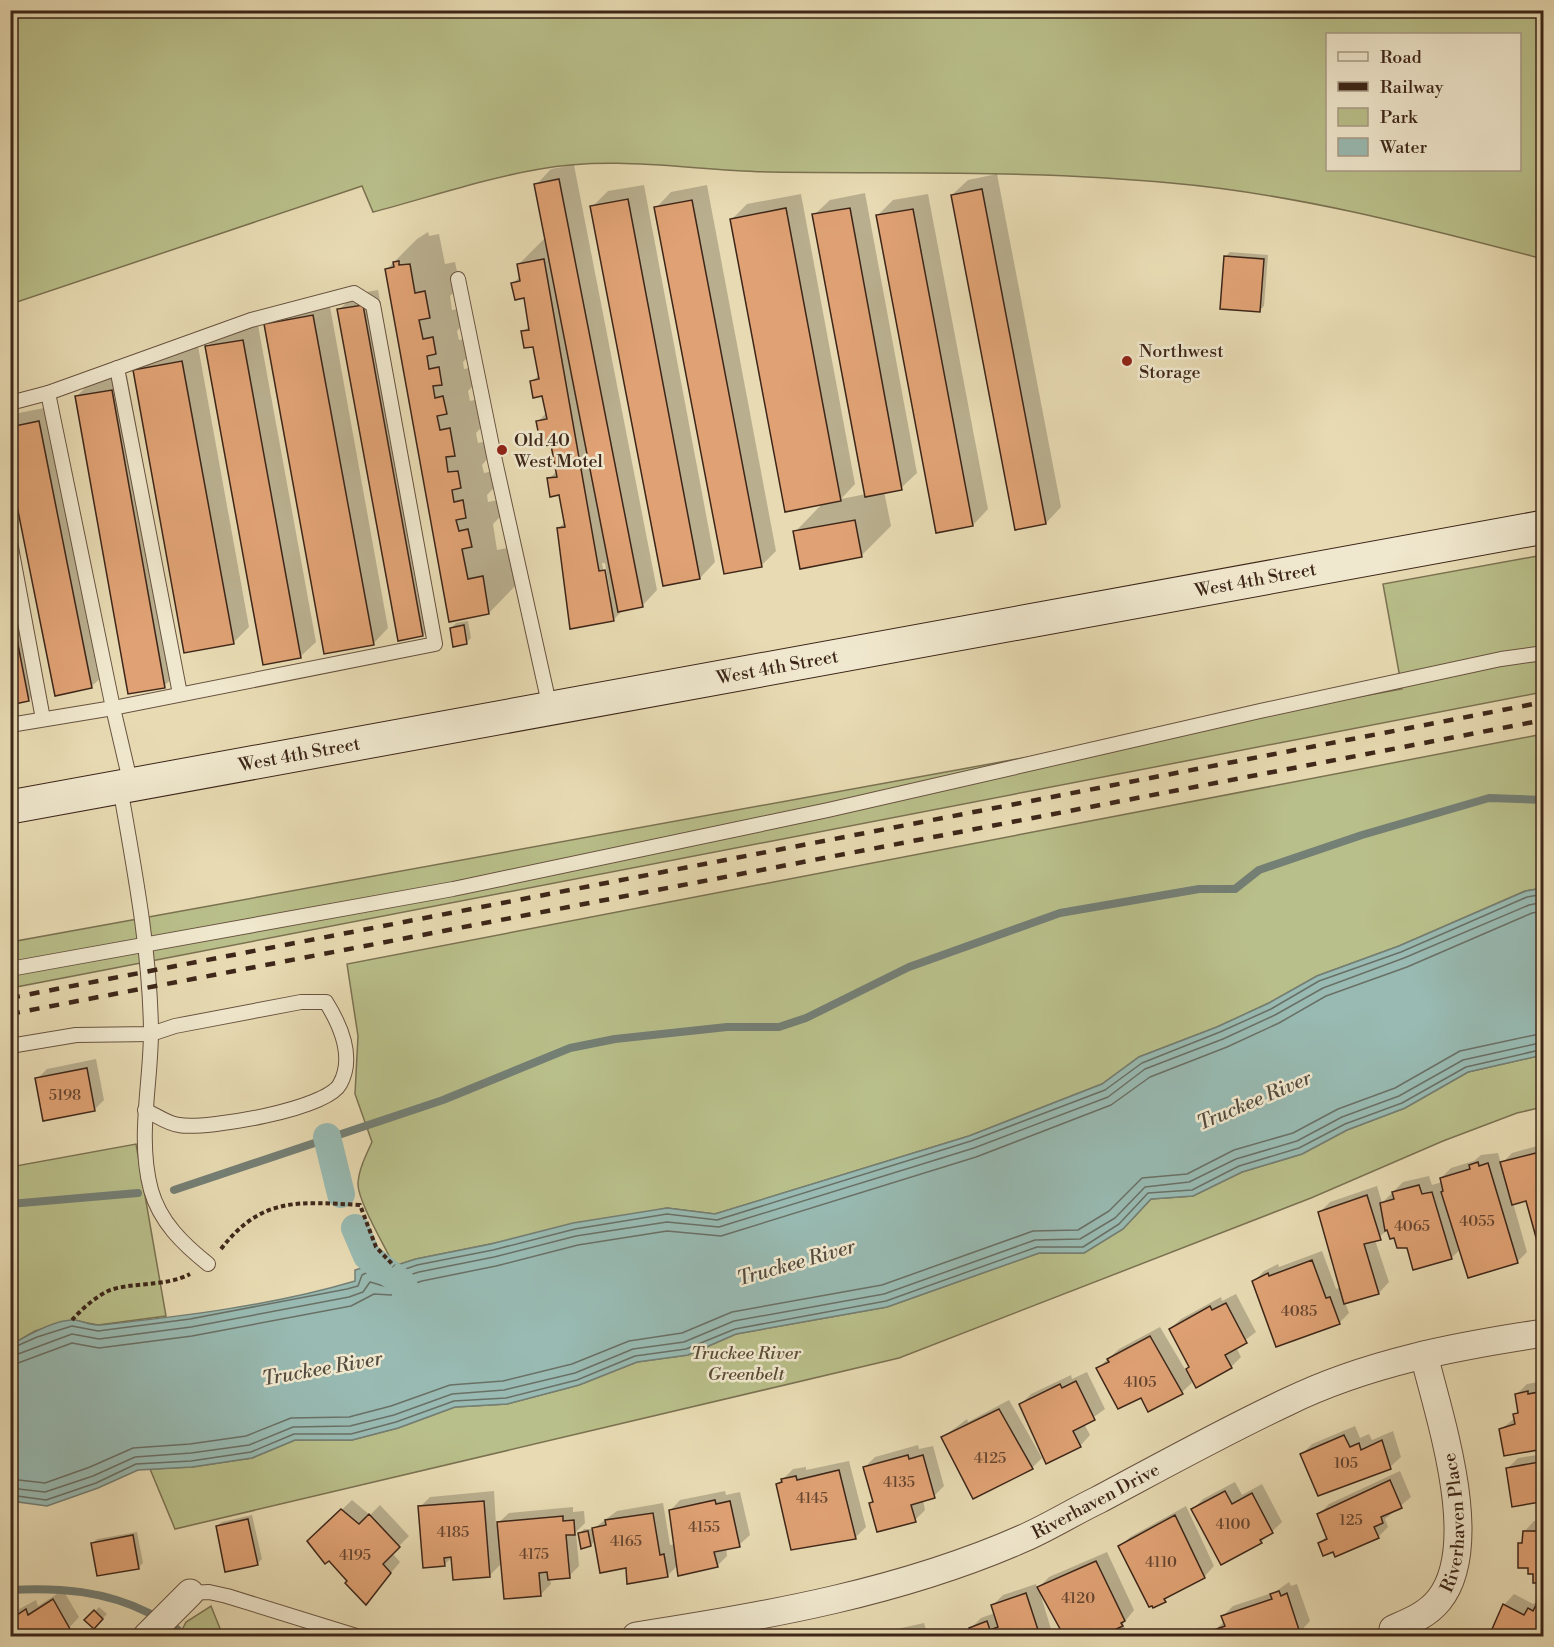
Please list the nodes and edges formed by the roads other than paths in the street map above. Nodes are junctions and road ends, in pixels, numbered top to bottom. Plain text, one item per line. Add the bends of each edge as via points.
1 (458, 279) dead end
2 (117, 368) junction
3 (48, 393) junction
4 (10, 404) edge
5 (1544, 527) edge
6 (10, 542) edge
7 (1544, 653) edge
8 (180, 694) junction
9 (113, 708) junction
10 (550, 708) junction
11 (43, 719) junction
12 (10, 725) edge
13 (126, 786) junction
14 (10, 807) edge
15 (145, 946) junction
16 (10, 969) edge
17 (151, 1034) junction
18 (10, 1046) edge
19 (145, 1110) junction
20 (208, 1264) road end
21 (1544, 1333) edge
22 (1424, 1355) junction
23 (190, 1593) joint
24 (1393, 1629) dead end
25 (714, 1630) edge
26 (147, 1636) edge
27 (356, 1636) edge
28 (636, 1636) edge

1 - 10 lane
2 - 3 lane
2 - 8 lane
2 - 8 lane via 251,320 354,293 373,304 435,644
3 - 4 lane
3 - 9 lane
5 - 10 main road, West 4th Street
6 - 11 lane
7 - 15 lane via 1272,708 659,846
8 - 9 lane
9 - 11 lane
9 - 13 lane
10 - 13 main road, West 4th Street
11 - 12 lane
13 - 14 main road, West 4th Street
13 - 15 lane
15 - 16 lane
15 - 17 lane
17 - 18 lane via 76,1035
17 - 19 lane
17 - 19 lane via 301,1002 326,1002 342,1028 346,1062 340,1085 326,1099 251,1119 202,1127 176,1125
19 - 20 lane via 145,1150 160,1215 185,1245
21 - 22 street, Riverhaven Drive
22 - 24 street, Riverhaven Place via 1457,1498 1455,1558 1439,1600 1419,1617
22 - 25 street, Riverhaven Drive via 1347,1378 1289,1401 1026,1537 986,1553 889,1586
23 - 26 street
23 - 27 lane via 227,1596
25 - 28 street, Riverhaven Drive

